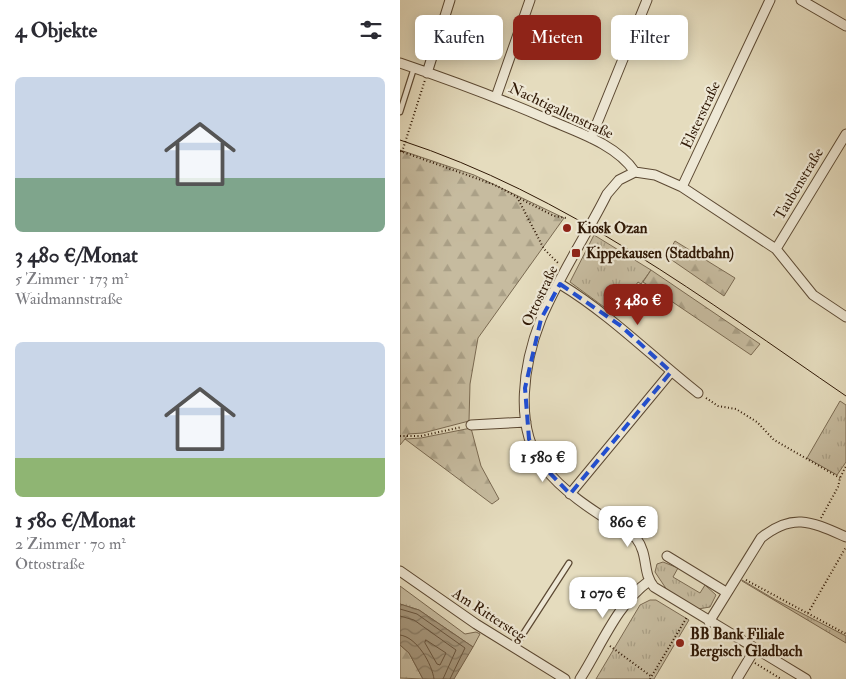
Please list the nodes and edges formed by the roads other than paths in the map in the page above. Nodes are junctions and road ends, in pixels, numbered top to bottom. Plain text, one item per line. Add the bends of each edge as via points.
1 (450, 0) edge
2 (530, 0) edge
3 (647, 0) edge
4 (770, 0) edge
5 (801, 0) edge
6 (846, 26) edge
7 (400, 62) edge
8 (414, 68) junction
9 (427, 73) junction
10 (496, 97) junction
11 (400, 112) edge
12 (846, 134) edge
13 (590, 138) junction
14 (635, 172) junction
15 (682, 187) junction
16 (776, 248) junction
17 (560, 284) junction
18 (846, 317) edge
19 (671, 372) junction
20 (698, 393) road end
21 (526, 422) junction
22 (471, 425) road end
23 (570, 494) junction
24 (846, 537) edge
25 (667, 556) dead end
26 (569, 563) dead end
27 (400, 571) edge
28 (649, 582) junction
29 (726, 592) junction
30 (709, 622) junction
31 (514, 648) junction
32 (755, 649) junction
33 (565, 679) edge
34 (580, 679) edge
35 (737, 679) edge
36 (806, 679) edge

1 - 9 street
2 - 10 street
3 - 13 street
4 - 15 street, Elsterstraße
5 - 6 street
7 - 8 street, Nachtigallenstraße
8 - 9 street, Nachtigallenstraße
8 - 11 lane
9 - 10 street, Nachtigallenstraße
10 - 13 street, Nachtigallenstraße
12 - 16 street, Taubenstraße
13 - 14 street, Nachtigallenstraße via 618,153
14 - 15 street via 655,174
14 - 17 street, Ottostraße via 619,180 607,194
15 - 16 street
16 - 18 street via 813,295
17 - 19 street via 621,326
17 - 21 street, Ottostraße via 541,319 529,358 525,388
19 - 20 street
19 - 23 street
21 - 22 street
21 - 23 street, Ottostraße via 535,453
23 - 28 street, Ottostraße via 636,538 643,548
24 - 29 street via 817,525 794,521 773,528 761,538
25 - 29 street
26 - 31 lane
27 - 31 street, Am Rittersteg
28 - 30 street
28 - 34 street via 634,592
29 - 30 street
30 - 32 street
31 - 33 street, Am Rittersteg
32 - 35 street
32 - 36 street

